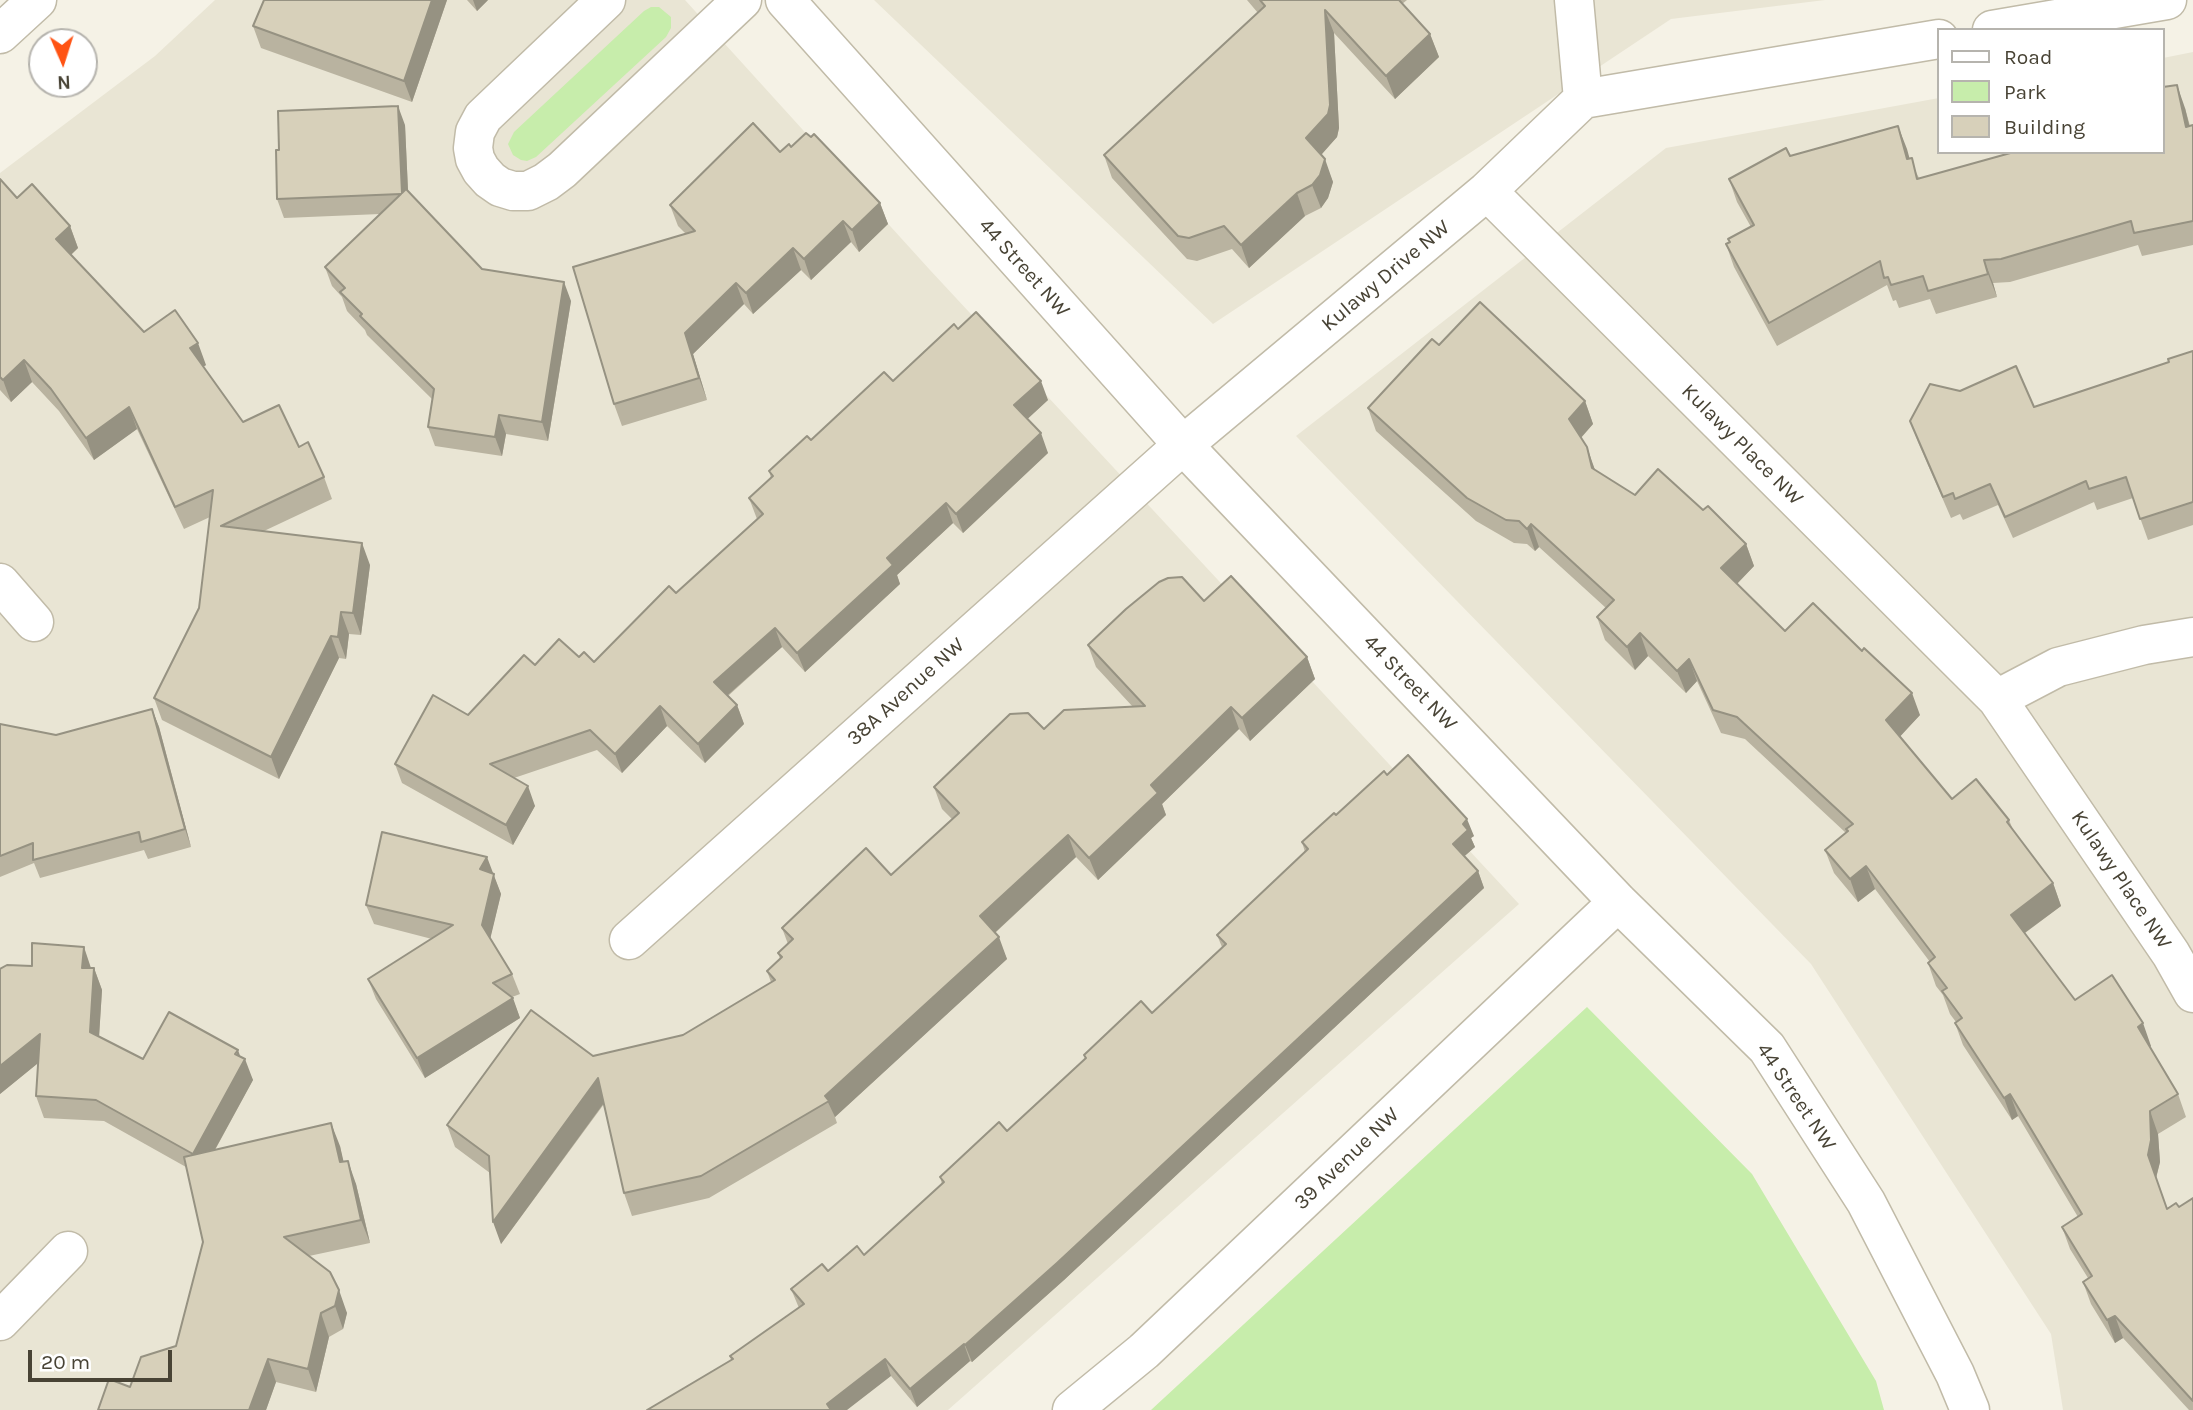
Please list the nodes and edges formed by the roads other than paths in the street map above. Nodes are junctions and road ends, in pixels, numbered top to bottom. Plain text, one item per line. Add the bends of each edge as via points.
1 (37, 0) edge
2 (606, 0) edge
3 (742, 0) edge
4 (785, 0) edge
5 (1574, 0) edge
6 (2167, 0) edge
7 (2004, 28) edge
8 (0, 34) edge
9 (1938, 39) edge
10 (1583, 99) junction
11 (1488, 191) junction
12 (1183, 445) junction
13 (0, 583) edge
14 (34, 622) dead end
15 (2193, 638) edge
16 (1997, 699) junction
17 (1618, 902) junction
18 (629, 940) dead end
19 (2193, 993) edge
20 (68, 1251) dead end
21 (0, 1321) edge
22 (1072, 1410) edge
23 (1970, 1410) edge

1 - 8 street
2 - 3 street via 483,117 475,132 475,159 500,187 528,191 562,170
4 - 12 street, 44 Street NW
5 - 10 street
6 - 7 street
9 - 10 street
10 - 11 street, Kulawy Drive NW
11 - 12 street, Kulawy Drive NW
11 - 16 street, Kulawy Place NW
12 - 17 street, 44 Street NW
12 - 18 street, 38A Avenue NW
13 - 14 street
15 - 16 street via 2058,667
16 - 19 street, Kulawy Place NW
17 - 22 street, 39 Avenue NW via 1144,1352
17 - 23 street, 44 Street NW via 1767,1048 1866,1202
20 - 21 street

